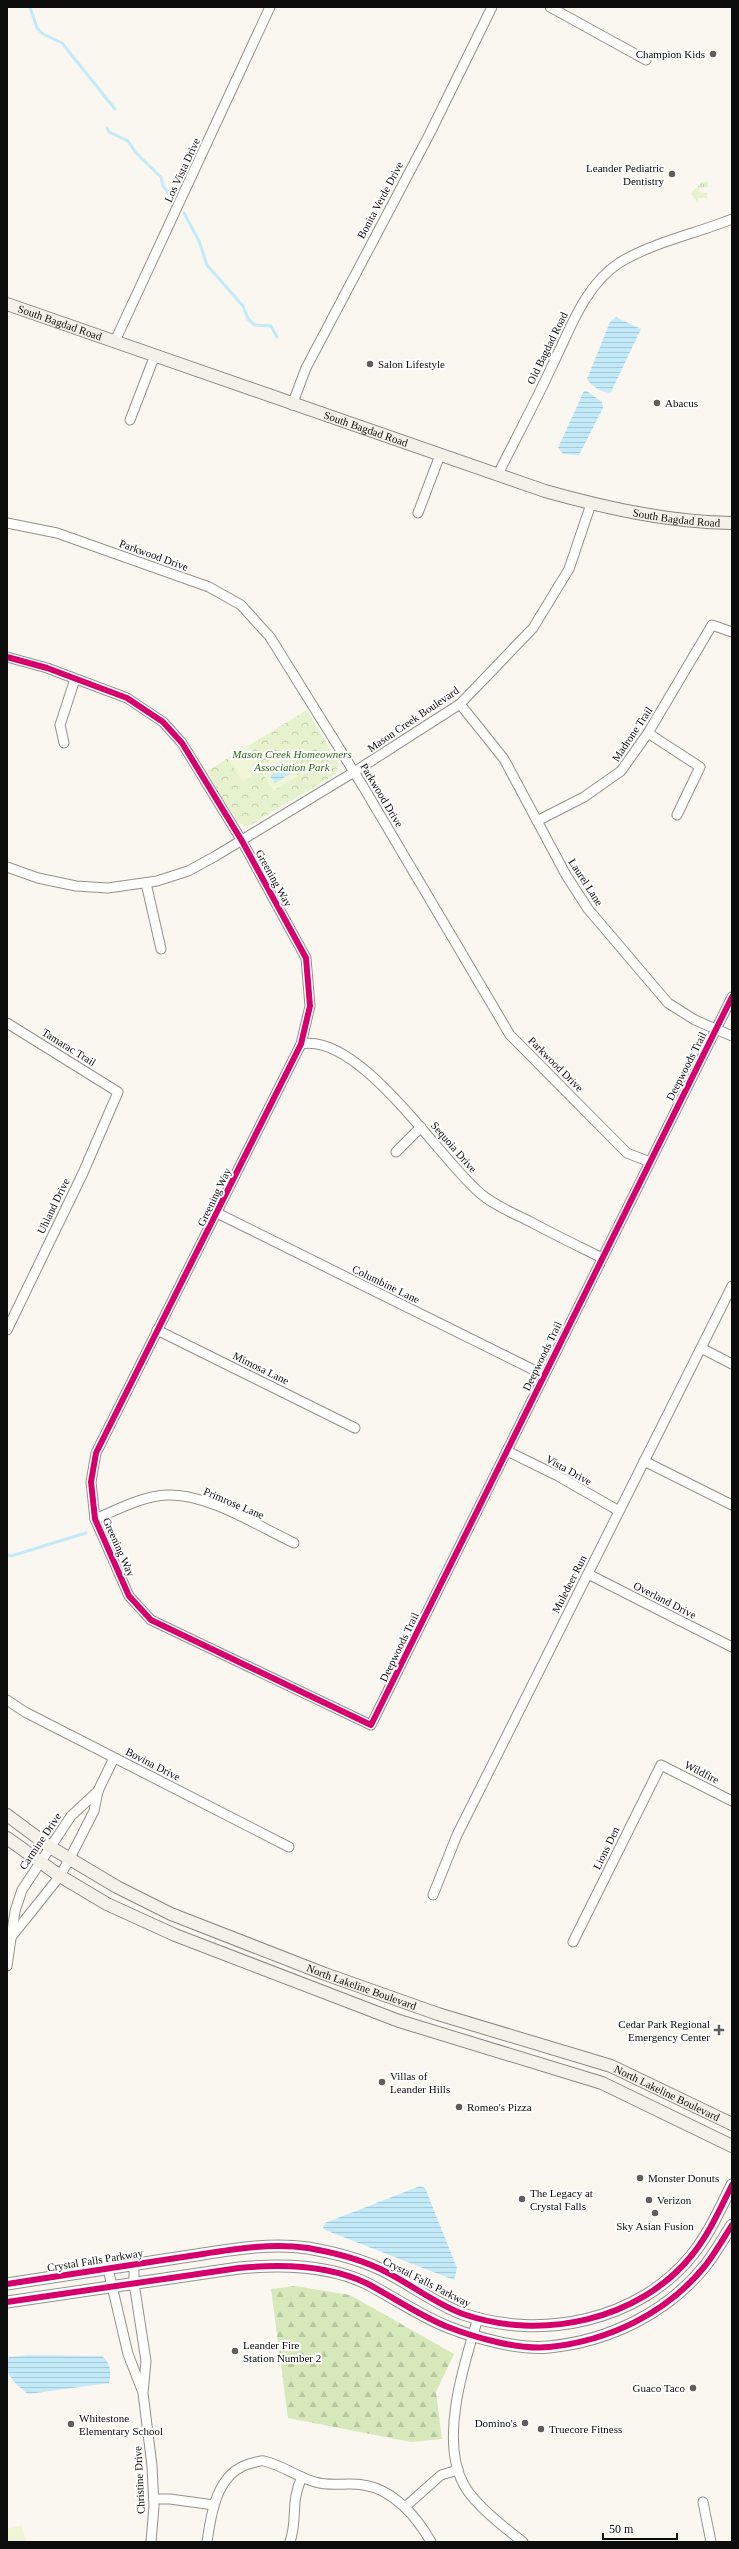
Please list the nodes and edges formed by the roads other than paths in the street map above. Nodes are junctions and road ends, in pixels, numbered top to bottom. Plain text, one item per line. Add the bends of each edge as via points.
1 (270, 7) edge
2 (492, 7) edge
3 (550, 7) edge
4 (646, 60) dead end
5 (732, 219) edge
6 (7, 304) edge
7 (115, 341) junction
8 (155, 355) junction
9 (292, 405) junction
10 (130, 420) dead end
11 (440, 455) junction
12 (498, 474) junction
13 (591, 504) junction
14 (418, 513) dead end
15 (732, 523) edge
16 (7, 524) edge
17 (732, 632) edge
18 (7, 657) edge
19 (76, 679) junction
20 (460, 704) junction
21 (648, 733) junction
22 (64, 743) dead end
23 (354, 772) junction
24 (677, 815) dead end
25 (537, 821) junction
26 (242, 841) junction
27 (7, 867) edge
28 (146, 884) junction
29 (161, 949) dead end
30 (732, 997) edge
31 (7, 1023) edge
32 (716, 1029) junction
33 (732, 1036) edge
34 (300, 1044) junction
35 (118, 1092) joint
36 (421, 1127) junction
37 (396, 1152) dead end
38 (650, 1162) junction
39 (217, 1213) junction
40 (602, 1258) junction
41 (732, 1286) edge
42 (7, 1330) edge
43 (157, 1330) junction
44 (701, 1348) junction
45 (732, 1364) edge
46 (544, 1375) junction
47 (355, 1428) dead end
48 (507, 1451) junction
49 (644, 1461) junction
50 (732, 1505) edge
51 (619, 1512) junction
52 (95, 1520) junction
53 (294, 1543) dead end
54 (588, 1574) junction
55 (732, 1647) edge
56 (7, 1700) edge
57 (371, 1725) joint
58 (114, 1758) junction
59 (661, 1765) joint
60 (98, 1791) junction
61 (732, 1801) edge
62 (7, 1815) edge
63 (7, 1838) edge
64 (50, 1847) junction
65 (289, 1847) dead end
66 (70, 1858) junction
67 (40, 1862) junction
68 (60, 1876) junction
69 (433, 1895) dead end
70 (12, 1936) junction
71 (573, 1942) dead end
72 (7, 1966) edge
73 (732, 2124) edge
74 (732, 2146) edge
75 (732, 2185) edge
76 (732, 2225) edge
77 (134, 2264) junction
78 (108, 2269) junction
79 (7, 2284) edge
80 (134, 2284) junction
81 (112, 2287) junction
82 (7, 2302) edge
83 (478, 2318) junction
84 (473, 2336) junction
85 (143, 2393) junction
86 (458, 2470) junction
87 (302, 2477) junction
88 (154, 2499) junction
89 (703, 2502) dead end
90 (214, 2505) junction
91 (404, 2507) junction
92 (151, 2542) edge
93 (207, 2542) edge
94 (290, 2542) edge
95 (431, 2542) edge
96 (523, 2542) edge
97 (711, 2542) edge

1 - 7 street, Los Vista Drive
2 - 9 street, Bonita Verde Drive via 429,135 306,368
3 - 4 street
5 - 12 street, Old Bagdad Road via 642,251 618,264 597,283 572,321 553,365
6 - 7 main road, South Bagdad Road
7 - 8 main road, South Bagdad Road
8 - 9 main road, South Bagdad Road
8 - 10 street
9 - 11 main road, South Bagdad Road
11 - 12 main road, South Bagdad Road
11 - 14 street
12 - 13 main road, South Bagdad Road
13 - 15 main road, South Bagdad Road via 682,520
13 - 20 street, Mason Creek Boulevard via 569,568 533,628
16 - 23 street, Parkwood Drive via 57,533 209,587 241,605 270,636
17 - 21 street, Madrone Trail via 712,625
18 - 19 street, Greening Way
19 - 22 street via 60,725
19 - 26 street, Greening Way via 127,698 163,722 191,756
20 - 23 street, Mason Creek Boulevard
20 - 25 street, Laurel Lane via 504,760
21 - 24 street via 700,767
21 - 25 street, Madrone Trail via 626,765 610,781
23 - 26 street, Mason Creek Boulevard
23 - 38 street, Parkwood Drive via 510,1035 627,1153
25 - 32 street, Laurel Lane via 588,909 653,985 668,1002 695,1020
26 - 28 street, Mason Creek Boulevard via 188,871
26 - 34 street, Greening Way via 306,958 310,1006
27 - 28 street, Mason Creek Boulevard via 38,878 76,886 108,888
28 - 29 street
30 - 32 street, Deepwoods Trail
31 - 35 street, Tamarac Trail
32 - 33 street, Laurel Lane
32 - 38 street, Deepwoods Trail
34 - 36 street, Sequoia Drive via 312,1041 361,1067 374,1077
34 - 39 street, Greening Way
35 - 42 street, Uhland Drive via 83,1172
36 - 37 street
36 - 40 street, Sequoia Drive via 468,1182 491,1202
38 - 40 street, Deepwoods Trail
39 - 43 street, Greening Way
39 - 46 street, Columbine Lane
40 - 46 street, Deepwoods Trail
41 - 44 street, Muledeer Run
43 - 47 street, Mimosa Lane
43 - 52 street, Greening Way via 96,1453 91,1482
44 - 45 street
44 - 49 street, Muledeer Run
46 - 48 street, Deepwoods Trail
48 - 51 street, Vista Drive via 558,1476
48 - 57 street, Deepwoods Trail
49 - 50 street
49 - 51 street, Muledeer Run
51 - 54 street, Muledeer Run
52 - 53 street, Primrose Lane via 147,1499 166,1495 185,1496 215,1505
52 - 57 street, Greening Way via 129,1596 151,1620
54 - 55 street, Overland Drive
54 - 69 street, Muledeer Run via 457,1835
56 - 58 street, Bovina Drive
58 - 60 street, Carmine Drive
58 - 65 street, Bovina Drive
59 - 61 street, Wildfire
59 - 71 street, Lions Den
60 - 64 street, Carmine Drive via 71,1816
60 - 66 street, Carmine Drive via 94,1811
62 - 64 main road, North Lakeline Boulevard
63 - 67 main road, North Lakeline Boulevard
64 - 66 main road, North Lakeline Boulevard
64 - 67 street, Carmine Drive
66 - 68 street, Carmine Drive
66 - 73 main road, North Lakeline Boulevard via 117,1887 172,1914 325,1974 438,2014 611,2066
67 - 68 main road, North Lakeline Boulevard
67 - 70 street, Carmine Drive via 22,1890 15,1912
68 - 70 street, Carmine Drive
68 - 74 main road, North Lakeline Boulevard via 107,1904 175,1934 399,2021 602,2083
70 - 72 street, Carmine Drive
75 - 83 street, Crystal Falls Parkway via 692,2256 676,2272 634,2302 588,2319 556,2325 522,2326
76 - 84 street via 705,2266 681,2291 654,2311 621,2329 587,2340 548,2347 495,2342
77 - 78 street, Crystal Falls Parkway
77 - 80 street, Christine Drive
77 - 83 street, Crystal Falls Parkway via 232,2249 272,2246 307,2248 341,2255 377,2267 461,2313
78 - 79 street, Crystal Falls Parkway
78 - 81 street, Christine Drive
80 - 81 street
80 - 84 street via 273,2265 308,2267 364,2282 447,2327
80 - 85 street, Christine Drive via 146,2360
81 - 82 street
81 - 85 street, Christine Drive via 128,2354
83 - 84 street
84 - 86 street via 459,2385 455,2417
85 - 88 street, Christine Drive
86 - 91 street via 441,2475
86 - 96 street via 470,2494
87 - 90 street via 263,2461 240,2467 224,2482
87 - 91 street via 315,2483 364,2485 384,2492
87 - 94 street via 293,2503 294,2529
88 - 90 street
88 - 92 street, Christine Drive
89 - 97 street
90 - 93 street
91 - 95 street

